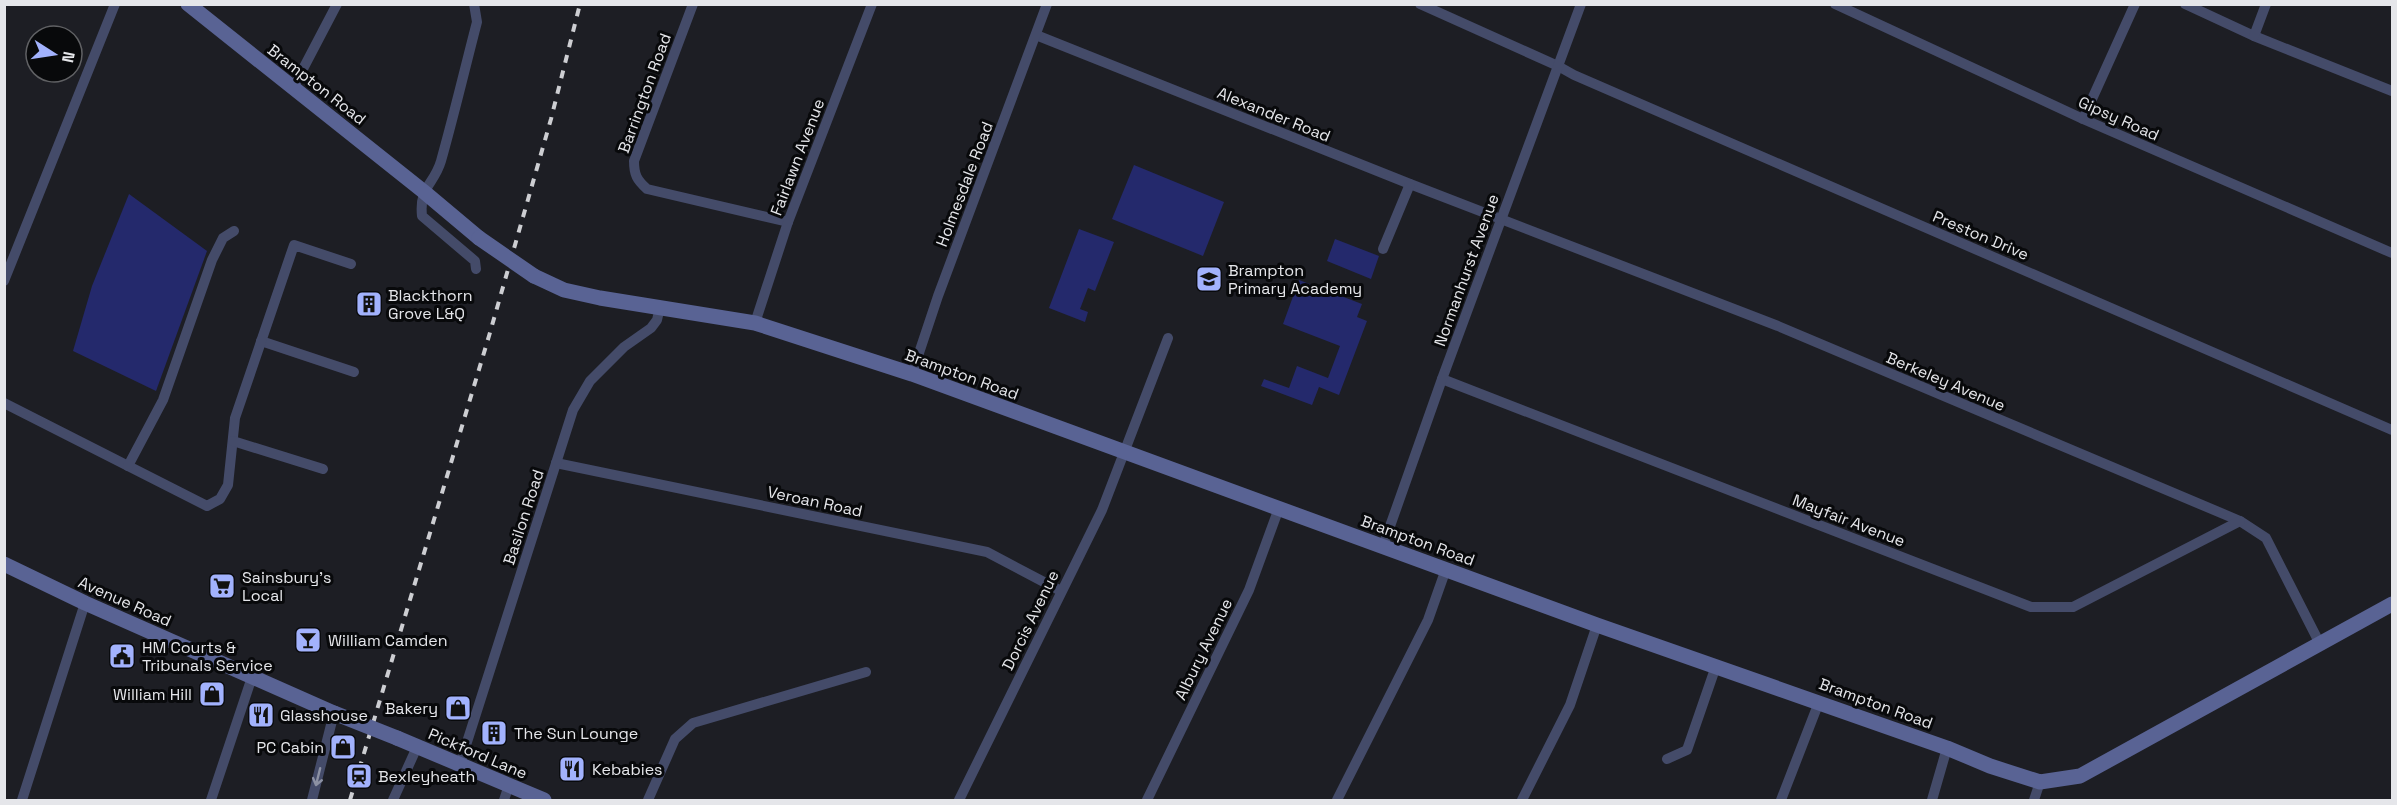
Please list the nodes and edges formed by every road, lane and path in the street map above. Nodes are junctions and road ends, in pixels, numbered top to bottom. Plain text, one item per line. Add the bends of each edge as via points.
1 (115, 4) edge
2 (188, 4) edge
3 (337, 4) edge
4 (474, 4) edge
5 (693, 4) edge
6 (872, 4) edge
7 (1047, 4) edge
8 (1420, 4) edge
9 (1581, 4) edge
10 (1835, 4) edge
11 (2135, 4) edge
12 (2185, 4) edge
13 (2265, 4) edge
14 (1036, 35) junction
15 (2254, 36) junction
16 (1558, 66) junction
17 (293, 88) junction
18 (2392, 91) edge
19 (2084, 119) junction
20 (1410, 184) junction
21 (423, 191) junction
22 (1501, 219) junction
23 (788, 222) junction
24 (234, 231) dead end
25 (1383, 249) dead end
26 (2392, 253) edge
27 (351, 264) dead end
28 (476, 269) dead end
29 (4, 281) edge
30 (660, 307) junction
31 (755, 323) junction
32 (1168, 338) dead end
33 (261, 341) junction
34 (354, 372) dead end
35 (912, 374) junction
36 (1442, 379) junction
37 (4, 403) edge
38 (2392, 430) edge
39 (233, 441) junction
40 (1124, 452) junction
41 (556, 463) junction
42 (128, 466) junction
43 (323, 469) dead end
44 (1279, 508) junction
45 (2240, 521) junction
46 (1383, 546) junction
47 (6, 569) edge
48 (1446, 569) junction
49 (1061, 591) junction
50 (85, 603) junction
51 (2392, 604) edge
52 (1597, 625) junction
53 (2319, 642) junction
54 (1716, 666) junction
55 (866, 672) dead end
56 (252, 677) junction
57 (1819, 702) junction
58 (334, 713) junction
59 (397, 738) joint
60 (417, 747) junction
61 (1947, 748) junction
62 (1667, 759) dead end
63 (460, 764) junction
64 (2040, 782) junction
65 (509, 785) junction
66 (22, 801) edge
67 (211, 801) edge
68 (312, 801) edge
69 (393, 801) edge
70 (504, 801) edge
71 (544, 801) edge
72 (648, 801) edge
73 (959, 801) edge
74 (1147, 801) edge
75 (1337, 801) edge
76 (1522, 801) edge
77 (1781, 801) edge
78 (1932, 801) edge
79 (2034, 801) edge

1 - 29 street
2 - 17 street, Brampton Road
3 - 17 street
4 - 21 street via 477,22 440,164
5 - 23 street, Barrington Road via 634,161 634,173 648,189
6 - 23 street, Fairlawn Avenue
7 - 14 street, Holmesdale Road
8 - 16 street, Preston Drive
9 - 16 street, Normanhurst Avenue
10 - 19 street, Gipsy Road
11 - 19 street
12 - 15 street
13 - 15 street
14 - 20 street, Alexander Road
14 - 35 street, Holmesdale Road
15 - 18 street
16 - 22 street, Normanhurst Avenue
16 - 38 street, Preston Drive
17 - 21 street, Brampton Road
19 - 26 street, Gipsy Road
20 - 22 street, Alexander Road
20 - 25 street
21 - 28 street via 422,216 475,261
21 - 30 street, Brampton Road, bridge via 478,238 534,276 564,290
22 - 36 street, Normanhurst Avenue
22 - 45 street, Berkeley Avenue via 1778,326
23 - 31 street, Fairlawn Avenue
24 - 42 street via 223,238 212,260 163,400
27 - 33 street via 294,245
30 - 31 street, Brampton Road
30 - 41 street, Basilon Road via 651,328 624,347 590,381 573,410
31 - 35 street, Brampton Road
32 - 40 street, Dorcis Avenue
33 - 34 street
33 - 39 street via 235,418
35 - 40 street, Brampton Road
36 - 45 street, Mayfair Avenue via 2031,607 2073,607
36 - 46 street, Normanhurst Avenue
37 - 42 street
39 - 42 street via 228,485 220,499 207,506
39 - 43 street
40 - 44 street, Brampton Road
40 - 49 street, Dorcis Avenue via 1102,510
41 - 49 street, Veroan Road via 987,552
41 - 63 street, Basilon Road
44 - 46 street, Brampton Road
44 - 74 street, Albury Avenue via 1249,590
45 - 53 street, Berkeley Avenue via 2266,538
46 - 48 street, Brampton Road
47 - 50 street, Avenue Road
48 - 52 street, Brampton Road
48 - 75 street via 1428,620
49 - 73 street, Dorcis Avenue
50 - 56 street, Avenue Road
50 - 66 street
51 - 53 street, Brampton Road
52 - 54 street, Brampton Road
52 - 76 street via 1570,705
53 - 64 street, Brampton Road via 2079,777
54 - 57 street, Brampton Road
54 - 62 street via 1687,750
55 - 72 street via 693,723 675,739
56 - 58 street, Avenue Road
56 - 67 street
57 - 61 street, Brampton Road
57 - 77 street
58 - 59 street, Avenue Road, bridge
58 -> 68 street
59 - 60 street, Pickford Lane
60 - 63 street, Pickford Lane
60 - 69 street
61 - 64 street, Brampton Road
61 - 78 street
63 - 65 street, Pickford Lane
64 - 79 street
65 - 70 street
65 - 71 street, Pickford Lane

